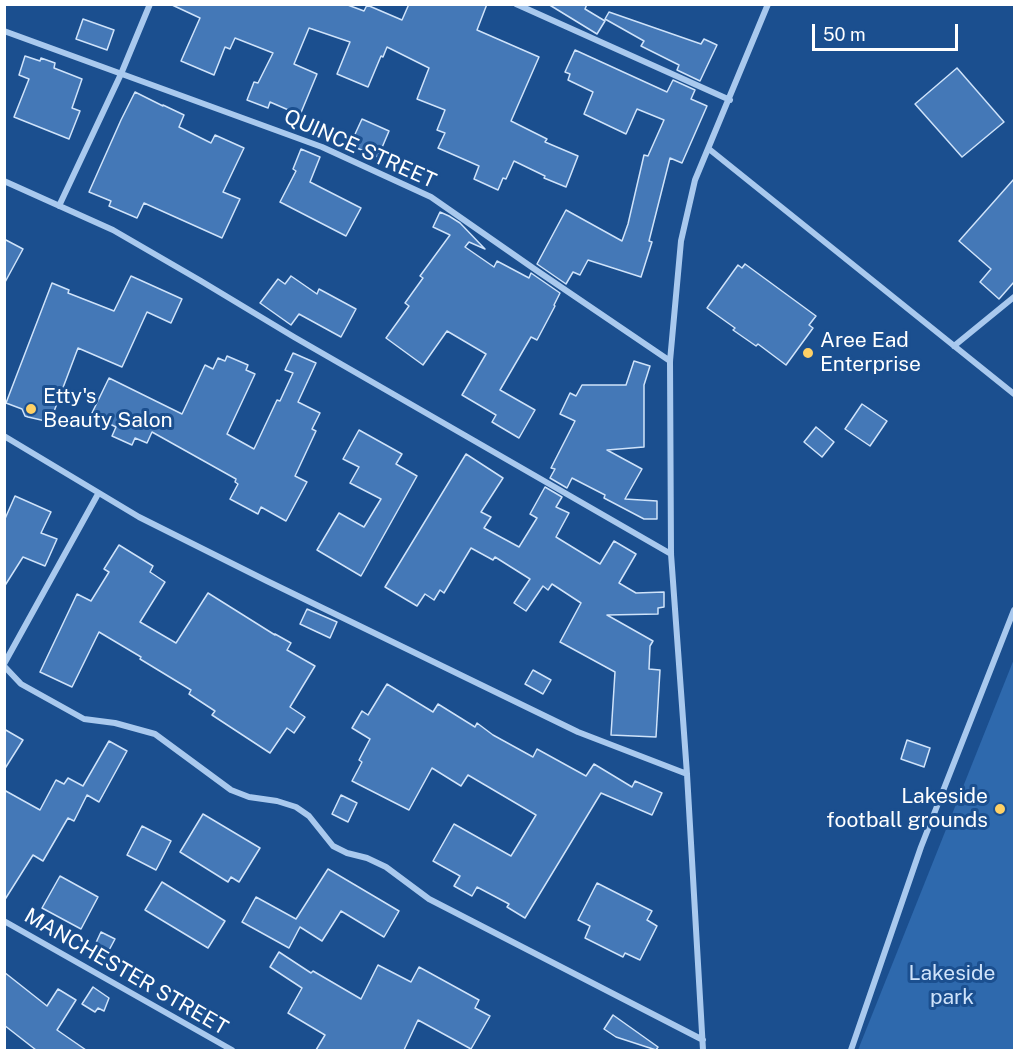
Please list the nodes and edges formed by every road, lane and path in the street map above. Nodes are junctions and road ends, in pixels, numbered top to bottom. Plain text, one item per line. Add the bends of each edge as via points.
1 (150, 4) edge
2 (516, 4) edge
3 (768, 4) edge
4 (4, 31) edge
5 (121, 74) junction
6 (730, 100) junction
7 (709, 149) junction
8 (4, 181) edge
9 (59, 206) junction
10 (1014, 297) edge
11 (954, 346) junction
12 (670, 361) junction
13 (1014, 394) edge
14 (4, 436) edge
15 (98, 494) junction
16 (671, 554) junction
17 (1014, 610) edge
18 (4, 665) edge
19 (687, 774) junction
20 (4, 921) edge
21 (703, 1040) junction
22 (232, 1050) edge
23 (703, 1050) edge
24 (851, 1050) edge

1 - 5 street
2 - 6 street
3 - 6 street
4 - 5 street, QUINCE STREET
5 - 9 street
5 - 12 street, QUINCE STREET via 322,147 431,196
6 - 7 street
7 - 11 street
7 - 12 street via 695,180 681,241
8 - 9 street
9 - 16 street via 113,230 201,280
10 - 11 street
11 - 13 street
12 - 16 street
14 - 15 street
15 - 18 street
15 - 19 street via 139,518 578,732
16 - 19 street
17 - 24 street via 921,847
18 - 21 street via 21,684 84,719 155,734 231,790 296,807 309,816 333,846 386,867 429,899
19 - 21 street
20 - 22 street, MANCHESTER STREET
21 - 23 street

